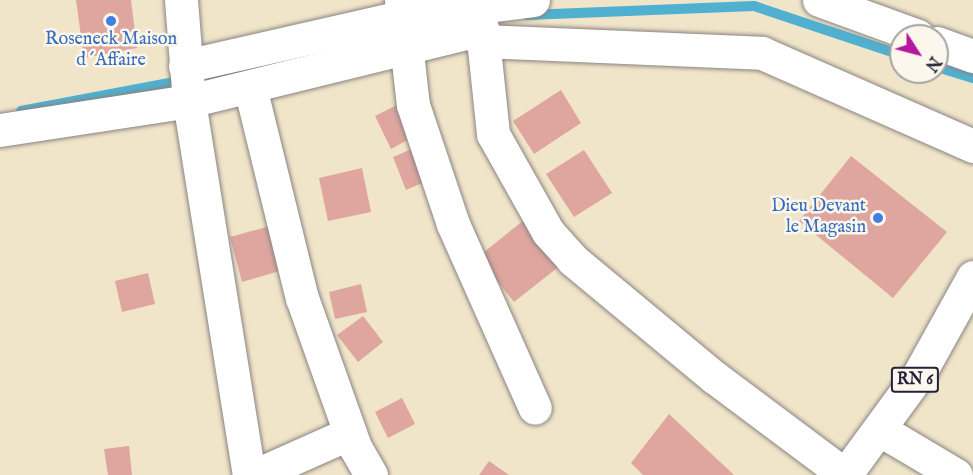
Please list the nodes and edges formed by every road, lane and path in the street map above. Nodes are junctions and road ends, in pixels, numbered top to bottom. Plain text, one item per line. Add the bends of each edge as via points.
1 (181, 0) edge
2 (533, 0) edge
3 (819, 0) edge
4 (889, 25) edge
5 (401, 26) edge
6 (481, 41) junction
7 (949, 47) edge
8 (973, 56) edge
9 (187, 82) junction
10 (250, 87) junction
11 (0, 130) edge
12 (973, 146) edge
13 (973, 277) edge
14 (535, 408) dead end
15 (882, 431) junction
16 (350, 433) junction
17 (249, 475) edge
18 (256, 475) edge
19 (371, 475) edge
20 (845, 475) edge
21 (956, 475) edge

1 - 9 street
2 - 5 street
3 - 4 street
5 - 6 street via 482,29
5 - 9 street
5 - 10 street
5 - 14 street via 413,105 453,224
6 - 12 street via 762,53
6 - 20 street via 493,134 548,232 573,260 714,377
7 - 8 street
9 - 10 street
9 - 11 street
9 - 17 street
10 - 16 street via 302,298
13 - 15 street, RN 6
15 - 20 street, RN 6
15 - 21 street
16 - 18 street
16 - 19 street

